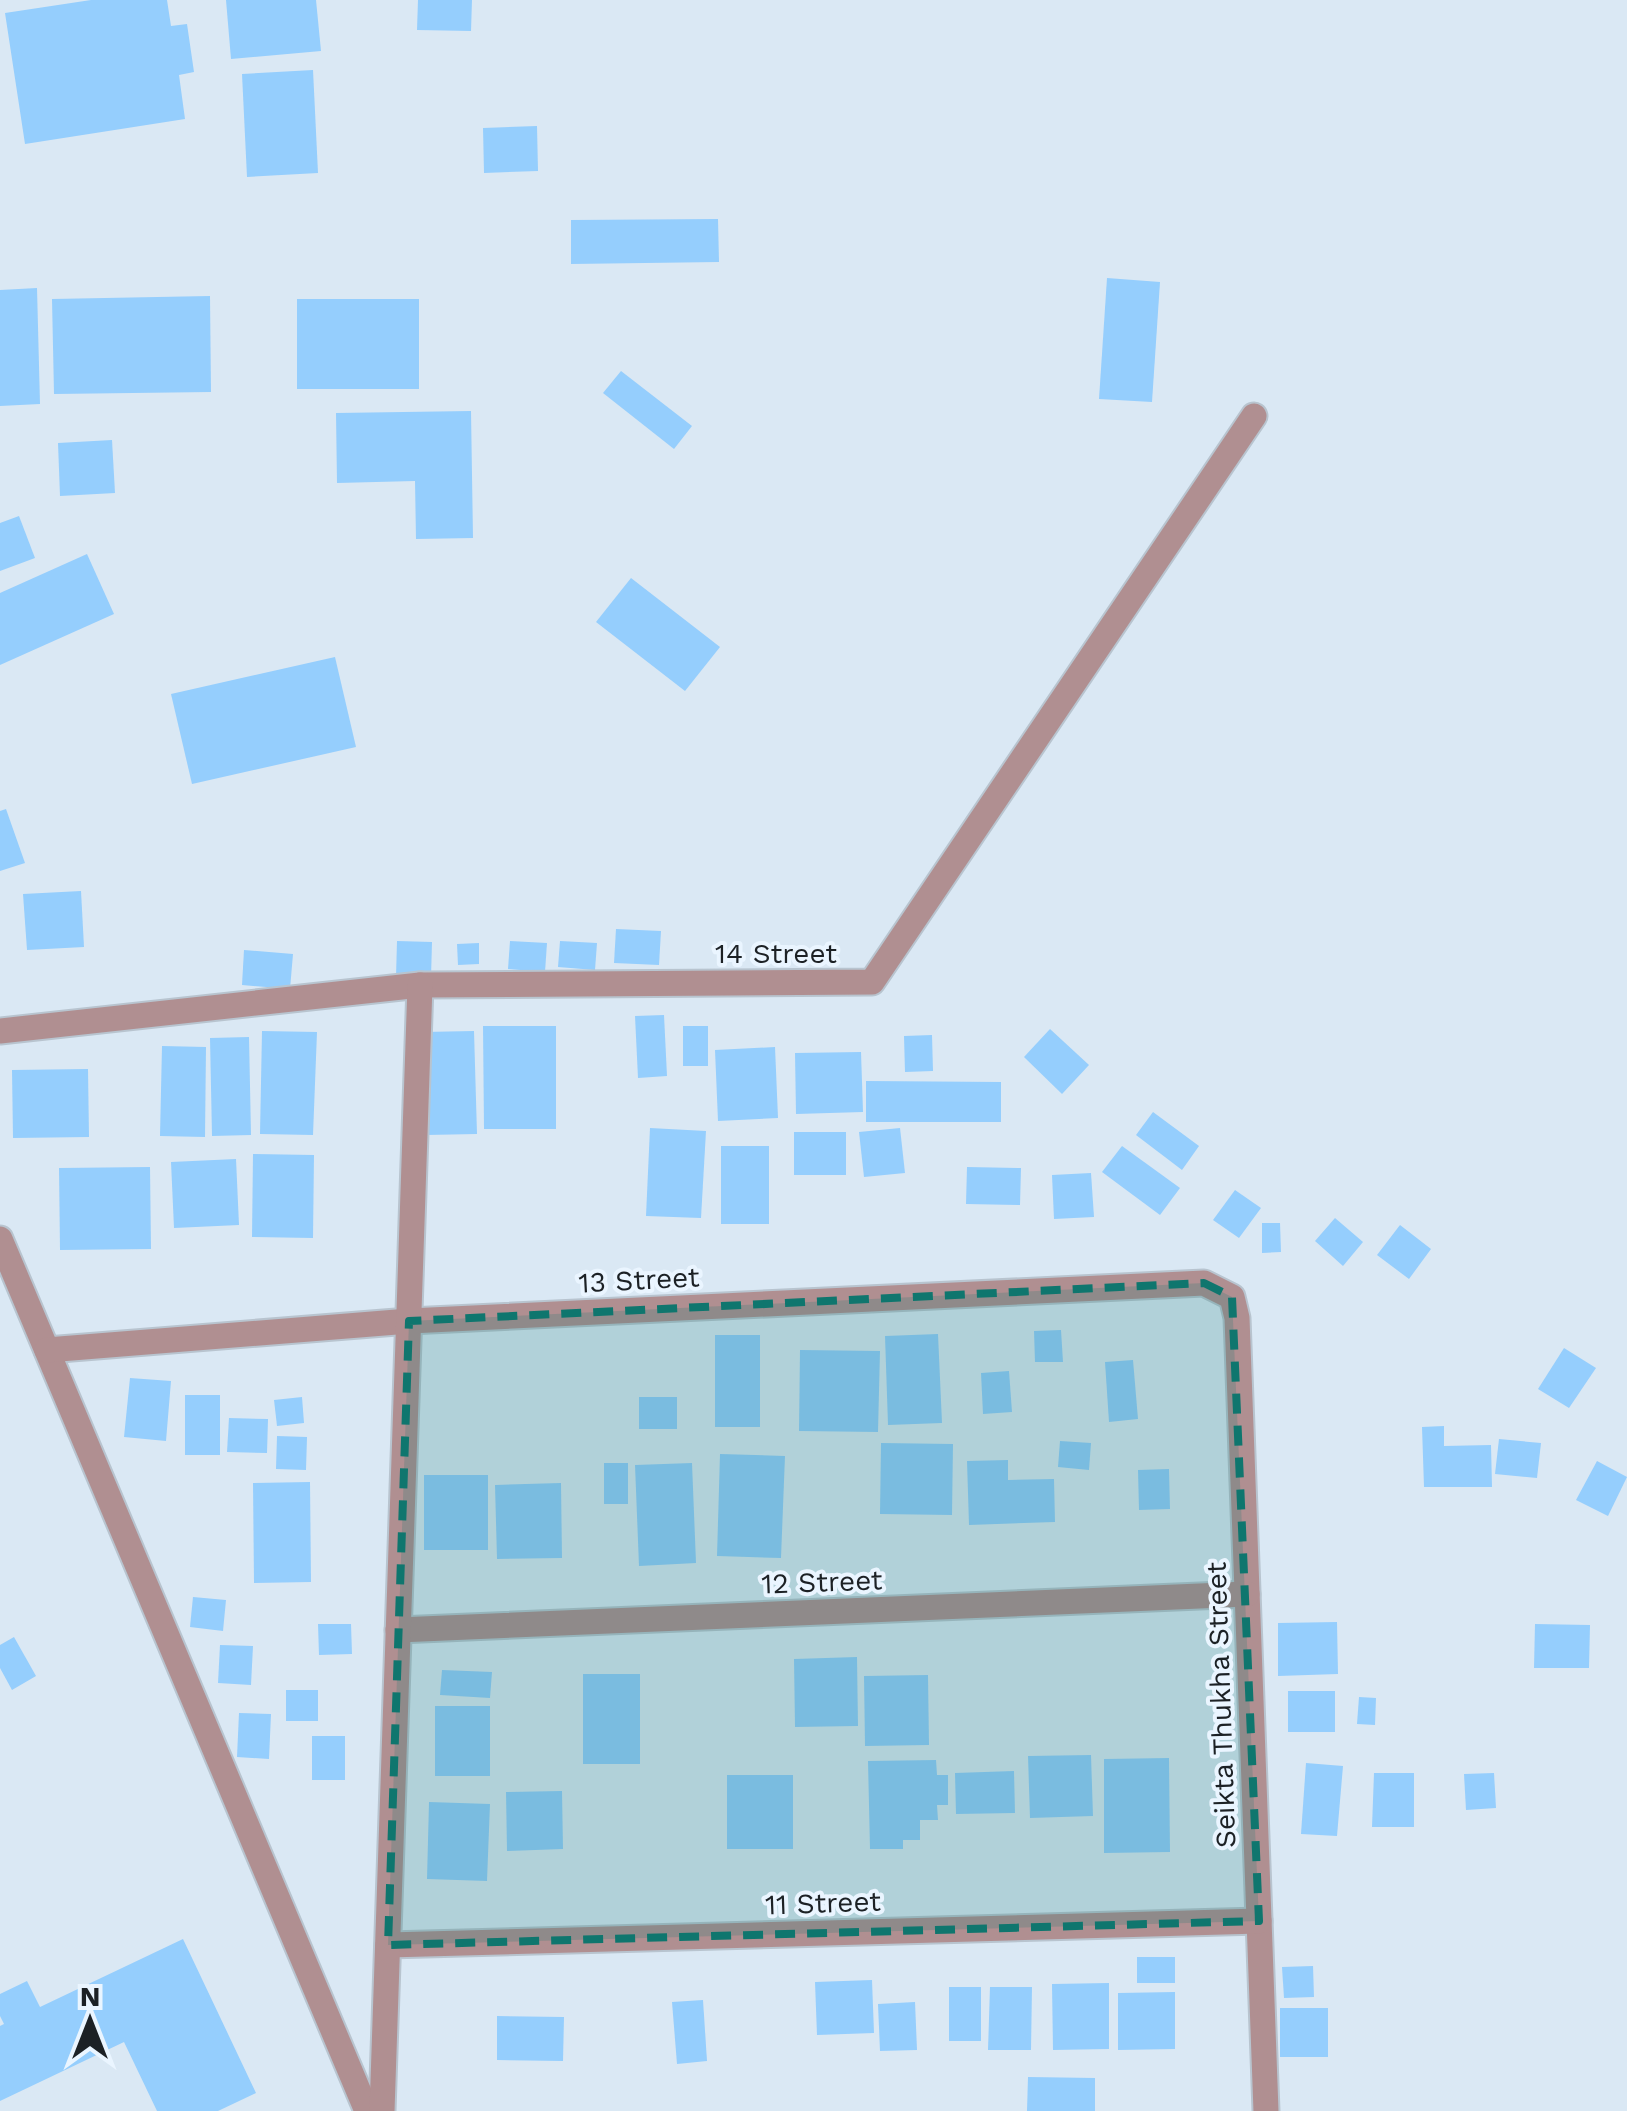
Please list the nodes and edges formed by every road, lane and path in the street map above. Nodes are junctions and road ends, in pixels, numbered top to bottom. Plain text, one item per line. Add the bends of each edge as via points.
1 (1254, 416) dead end
2 (420, 985) junction
3 (0, 1031) edge
4 (0, 1239) edge
5 (1232, 1297) joint
6 (409, 1321) junction
7 (47, 1350) junction
8 (1247, 1594) junction
9 (398, 1630) junction
10 (1259, 1921) junction
11 (388, 1945) junction
12 (367, 2111) edge
13 (382, 2111) edge
14 (1266, 2111) edge

1 - 2 street, 14 Street via 872,982
2 - 3 street, 14 Street
2 - 6 street
4 - 7 street
5 - 6 street, 13 Street via 1204,1283
5 - 8 street, Seikta Thukha Street
6 - 7 street, 13 Street
6 - 9 street
7 - 12 street
8 - 9 street, 12 Street
8 - 10 street, Seikta Thukha Street
9 - 11 street
10 - 11 street, 11 Street
10 - 14 street, Seikta Thukha Street
11 - 13 street

